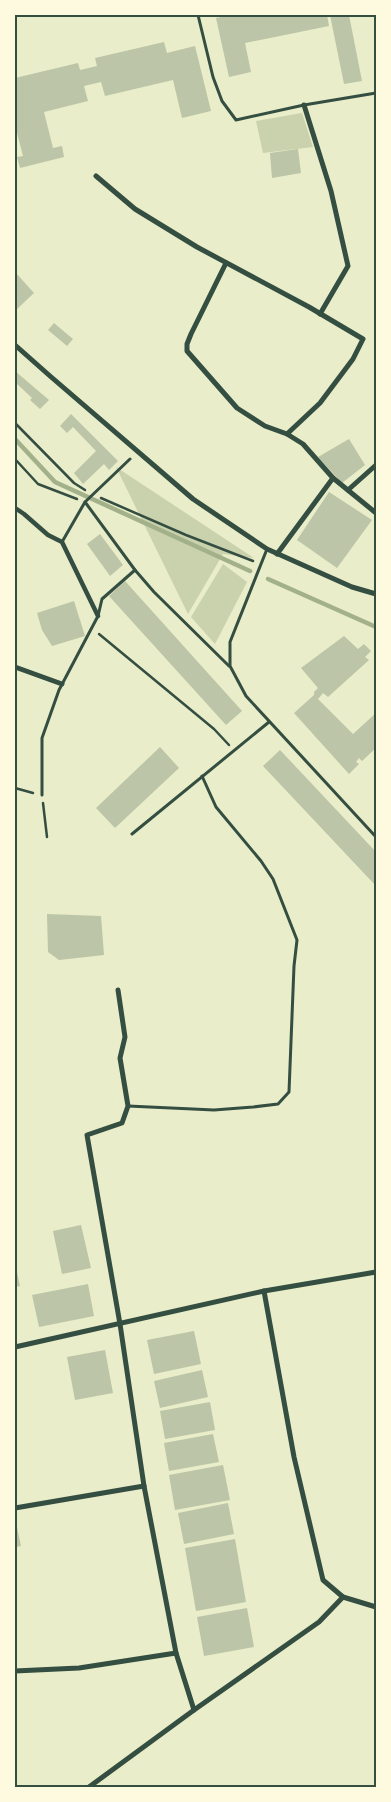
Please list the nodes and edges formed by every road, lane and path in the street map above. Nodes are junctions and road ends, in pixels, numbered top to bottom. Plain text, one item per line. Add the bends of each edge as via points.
1 (198, 15) edge
2 (376, 93) edge
3 (304, 105) junction
4 (96, 176) dead end
5 (226, 264) junction
6 (320, 314) junction
7 (15, 345) edge
8 (15, 423) edge
9 (287, 434) junction
10 (15, 459) edge
11 (130, 459) dead end
12 (376, 464) edge
13 (333, 478) junction
14 (348, 490) junction
15 (92, 495) junction
16 (86, 501) junction
17 (15, 508) edge
18 (376, 513) edge
19 (62, 542) junction
20 (267, 549) junction
21 (277, 554) junction
22 (262, 561) junction
23 (135, 570) junction
24 (376, 594) edge
25 (98, 616) junction
26 (92, 628) junction
27 (230, 666) junction
28 (15, 667) edge
29 (62, 684) junction
30 (269, 722) junction
31 (234, 750) junction
32 (202, 776) junction
33 (15, 788) edge
34 (42, 795) junction
35 (132, 834) dead end
36 (376, 836) edge
37 (47, 837) dead end
38 (118, 990) dead end
39 (128, 1106) junction
40 (376, 1272) edge
41 (264, 1291) junction
42 (120, 1324) junction
43 (15, 1347) edge
44 (144, 1486) junction
45 (15, 1508) edge
46 (343, 1597) junction
47 (376, 1607) edge
48 (176, 1653) junction
49 (15, 1671) edge
50 (194, 1710) junction
51 (89, 1787) edge

1 - 3 lane via 213,77 222,100 236,120
2 - 3 lane
3 - 6 street via 331,191 348,266
4 - 5 street via 136,208
5 - 6 street
5 - 9 street via 191,334 187,351 236,408 265,426
6 - 9 street via 363,339 320,403
7 - 20 street via 193,499
8 - 15 path via 74,483
9 - 13 street via 302,444
10 - 16 path via 38,484
11 - 15 lane
12 - 14 street
13 - 14 street
13 - 21 street
14 - 18 street
15 - 16 lane
15 - 22 path via 194,538 256,562
16 - 19 lane
16 - 23 lane
17 - 19 street via 48,535
19 - 25 street
20 - 21 street
20 - 22 lane
21 - 24 street via 352,587
22 - 27 lane via 230,642
23 - 25 lane via 102,599
23 - 27 lane
25 - 26 lane
26 - 29 lane
26 - 31 path via 214,729
27 - 30 lane via 246,696
28 - 29 street
29 - 34 lane via 42,738
30 - 31 lane
30 - 36 lane
31 - 32 lane
32 - 35 lane
32 - 39 lane via 216,807 273,879 297,940 289,1092 278,1104 252,1107 214,1110
33 - 34 path
34 - 37 path
38 - 39 street via 125,1037 120,1058
39 - 42 street via 122,1123 87,1135
40 - 41 street
41 - 42 street
41 - 46 street via 294,1457 323,1580
42 - 43 street
42 - 44 street
44 - 45 street
44 - 48 street
46 - 47 street
46 - 50 street via 319,1622
48 - 49 street via 79,1668
48 - 50 street
50 - 51 street

